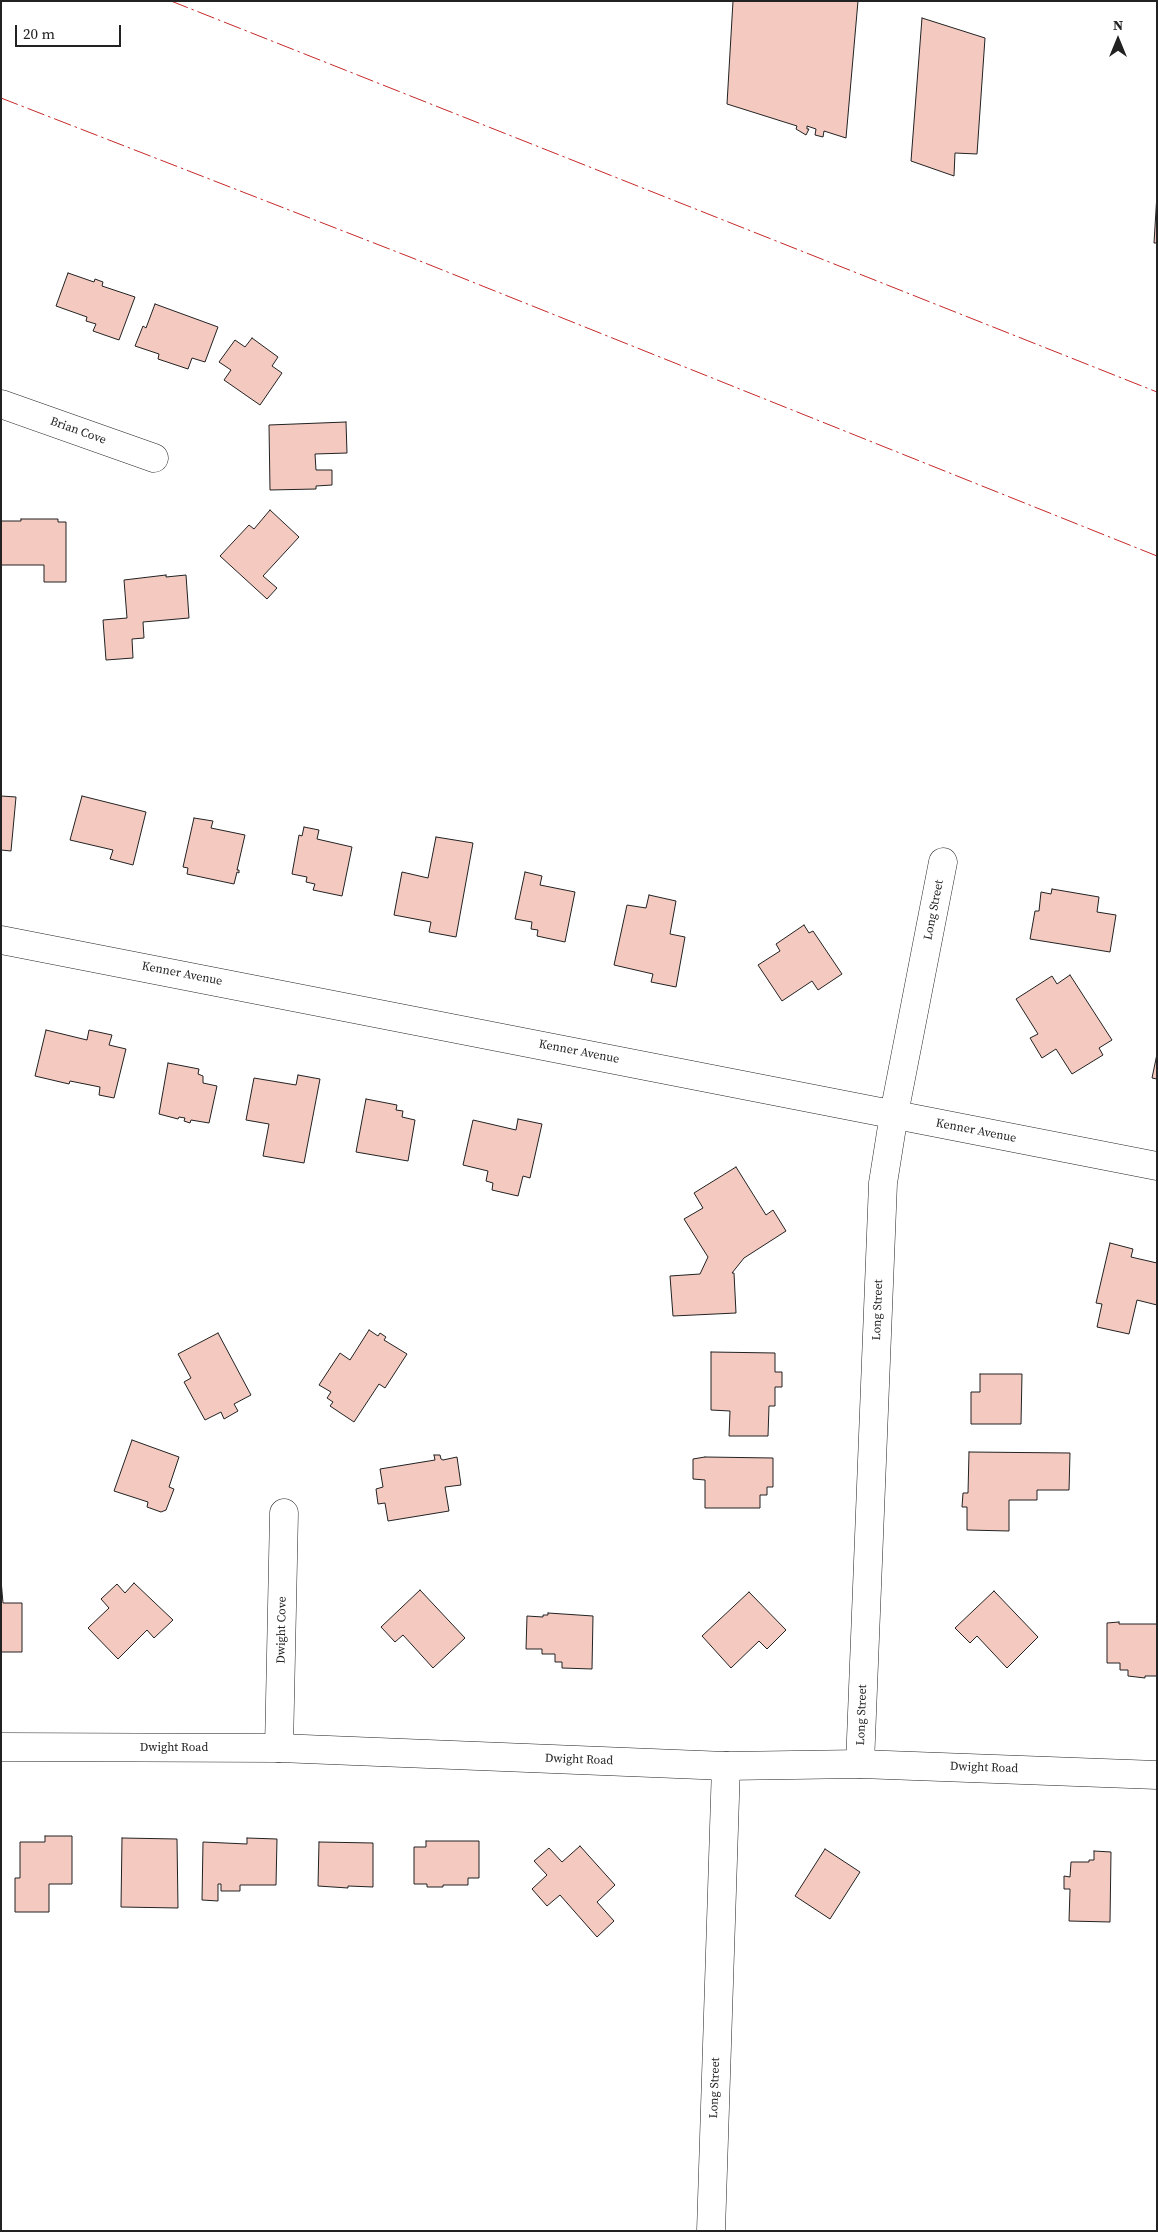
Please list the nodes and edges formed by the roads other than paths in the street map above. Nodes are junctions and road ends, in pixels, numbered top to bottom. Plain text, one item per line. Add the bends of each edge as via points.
1 (1, 404) edge
2 (154, 458) dead end
3 (943, 862) dead end
4 (1, 940) edge
5 (894, 1114) junction
6 (1157, 1166) edge
7 (284, 1513) dead end
8 (1, 1747) edge
9 (280, 1748) junction
10 (860, 1764) junction
11 (726, 1766) junction
12 (1157, 1775) edge
13 (711, 2231) edge

1 - 2 street, Brian Cove
3 - 5 street, Long Street
4 - 5 street, Kenner Avenue
5 - 6 street, Kenner Avenue
5 - 10 street, Long Street via 883,1183
7 - 9 street, Dwight Cove
8 - 9 street, Dwight Road
9 - 11 street, Dwight Road
10 - 11 street, Dwight Road
10 - 12 street, Dwight Road
11 - 13 street, Long Street

